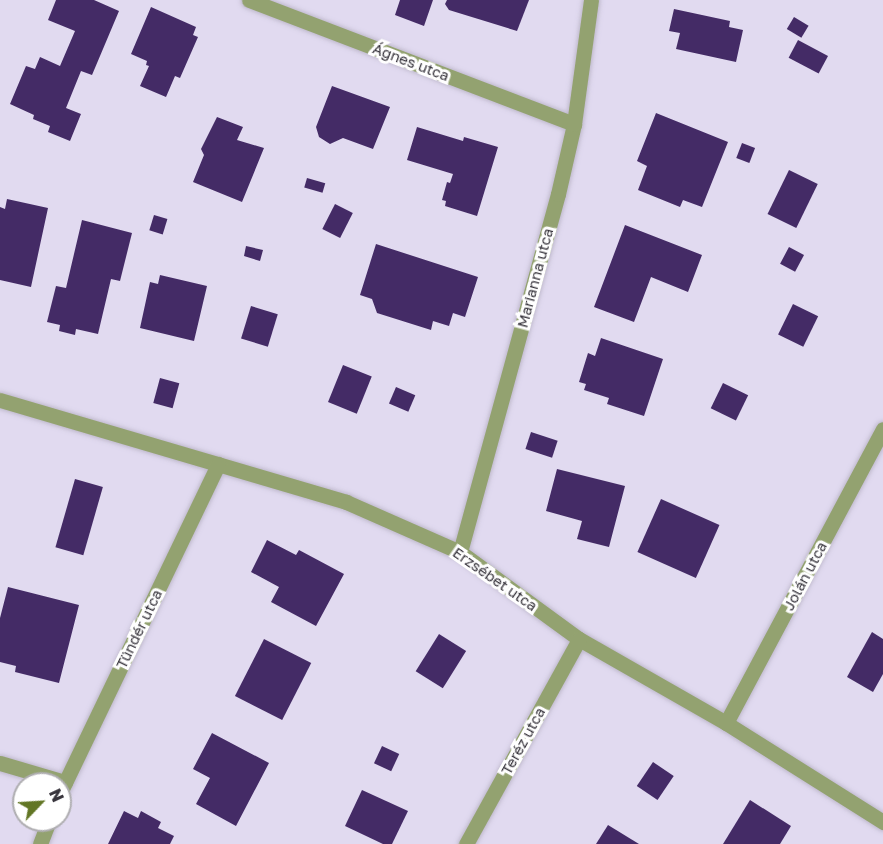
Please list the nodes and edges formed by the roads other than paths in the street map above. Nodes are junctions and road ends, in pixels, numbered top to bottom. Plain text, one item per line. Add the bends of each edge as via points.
1 (249, 0) edge
2 (591, 0) edge
3 (574, 124) junction
4 (0, 400) edge
5 (883, 429) edge
6 (218, 464) junction
7 (460, 552) junction
8 (579, 639) junction
9 (726, 723) junction
10 (0, 763) edge
11 (22, 772) edge
12 (70, 772) edge
13 (883, 822) edge
14 (466, 844) edge

1 - 3 street, Ágnes utca
2 - 3 street, Marianna utca
3 - 7 street, Marianna utca
4 - 6 street, Erzsébet utca
5 - 9 street, Jolán utca
6 - 7 street, Erzsébet utca via 346,502
6 - 12 street, Tündér utca
7 - 8 street, Erzsébet utca
8 - 9 street, Erzsébet utca
8 - 14 street, Teréz utca
9 - 13 street, Erzsébet utca
10 - 11 street

